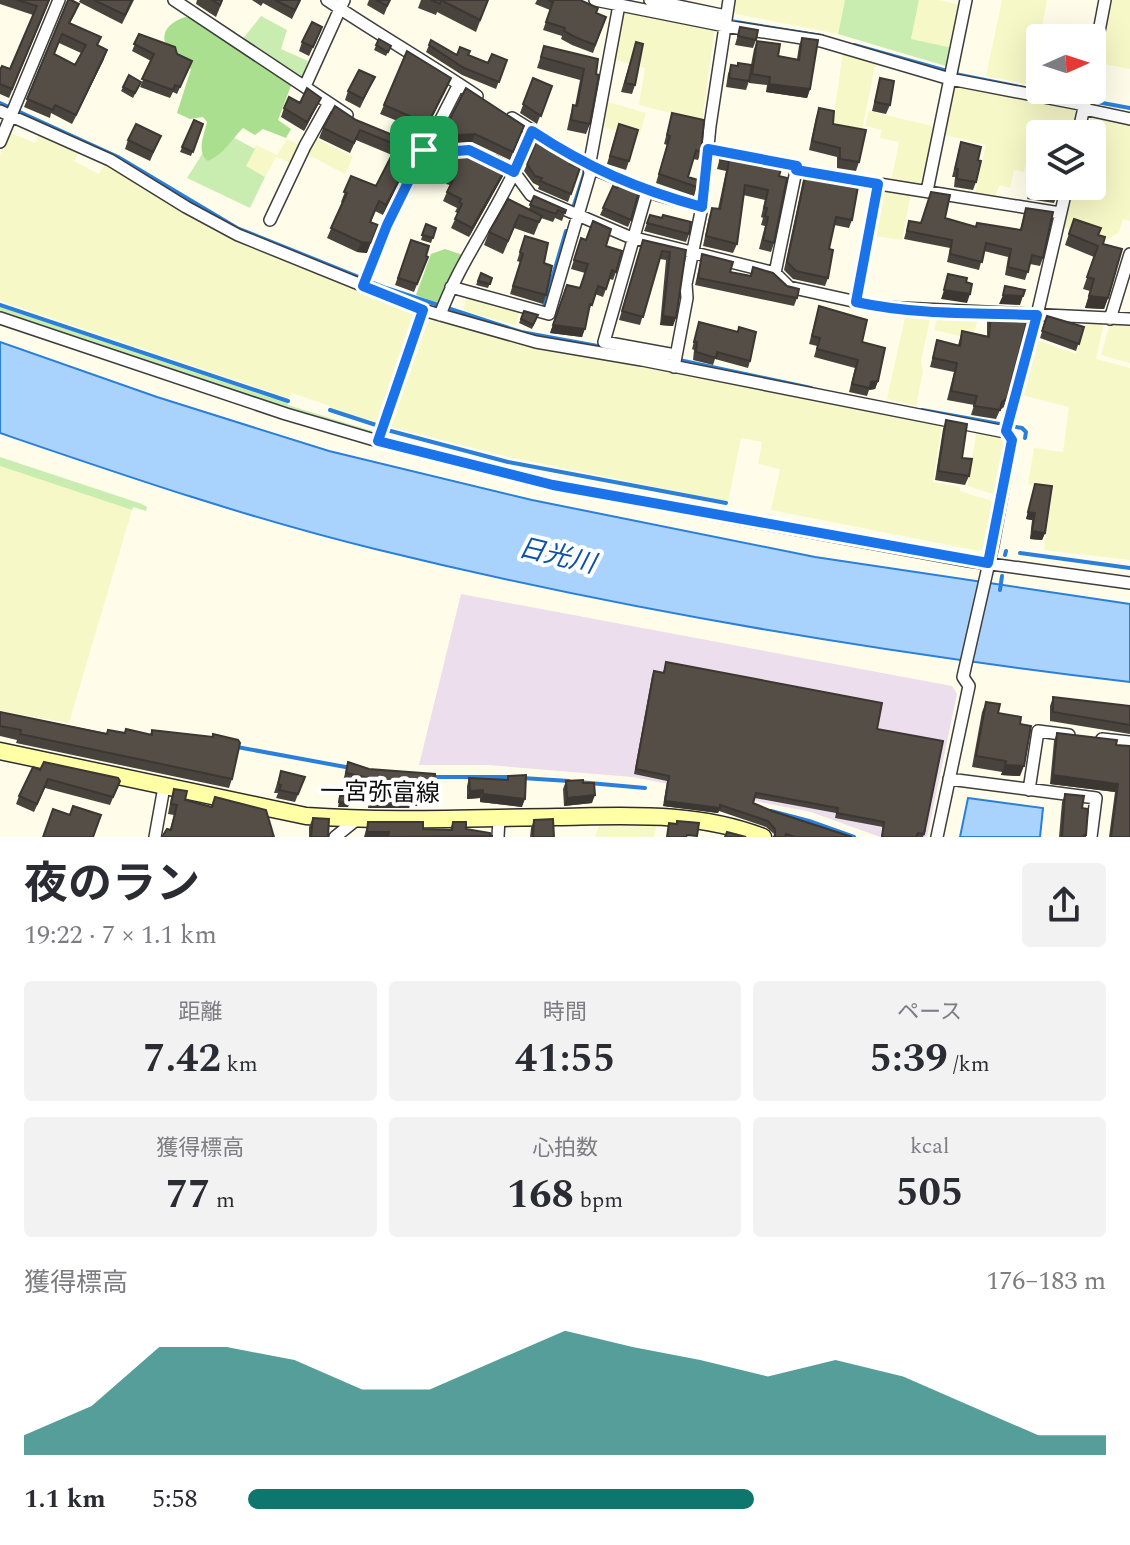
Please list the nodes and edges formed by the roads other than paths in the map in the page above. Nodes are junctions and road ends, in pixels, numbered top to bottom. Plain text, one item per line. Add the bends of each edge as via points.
1 (59, 0) edge
2 (174, 0) edge
3 (327, 0) edge
4 (595, 0) edge
5 (650, 0) edge
6 (729, 0) edge
7 (966, 0) edge
8 (1105, 0) edge
9 (342, 4) edge
10 (619, 5) junction
11 (726, 21) junction
12 (1100, 24) edge
13 (950, 79) junction
14 (459, 84) junction
15 (305, 86) junction
16 (329, 103) junction
17 (1085, 104) edge
18 (1084, 107) junction
19 (8, 111) edge
20 (1130, 119) edge
21 (1081, 120) edge
22 (356, 122) edge
23 (532, 131) junction
24 (398, 140) edge
25 (0, 142) edge
26 (708, 149) junction
27 (424, 150) junction
28 (723, 152) edge
29 (753, 158) edge
30 (589, 167) junction
31 (796, 170) junction
32 (514, 172) junction
33 (826, 175) edge
34 (840, 178) edge
35 (878, 184) junction
36 (647, 191) junction
37 (927, 191) junction
38 (1063, 200) edge
39 (702, 207) junction
40 (1060, 213) junction
41 (578, 215) junction
42 (270, 220) dead end
43 (634, 238) junction
44 (693, 251) junction
45 (1130, 254) edge
46 (775, 273) junction
47 (365, 281) junction
48 (451, 287) junction
49 (856, 302) junction
50 (423, 310) junction
51 (442, 311) junction
52 (1037, 315) junction
53 (0, 318) edge
54 (1110, 319) junction
55 (1130, 319) edge
56 (675, 360) junction
57 (1007, 427) junction
58 (378, 441) junction
59 (987, 565) junction
60 (1130, 583) edge
61 (1130, 742) edge
62 (0, 751) edge
63 (949, 779) junction
64 (164, 787) junction
65 (1029, 790) junction
66 (499, 818) junction
67 (356, 820) junction
68 (155, 837) edge
69 (335, 837) edge
70 (498, 837) edge
71 (763, 837) edge
72 (937, 837) edge
73 (1091, 837) edge

1 - 19 street
2 - 15 street
3 - 9 street
4 - 10 street
5 - 11 street
6 - 11 street
7 - 13 street
8 - 12 street
9 - 14 street via 367,28
9 - 15 street
10 - 11 street
10 - 30 street
11 - 13 street via 821,41
11 - 26 street
13 - 18 street
13 - 37 street
14 - 23 street
14 - 27 street
15 - 16 street
16 - 22 street
16 - 42 street
17 - 18 street
18 - 20 street
18 - 21 street
19 - 25 street
19 - 47 street via 110,160 238,235
23 - 30 street
23 - 32 street
24 - 27 street
26 - 28 street
26 - 39 street
27 - 32 street via 469,150
27 - 47 street
29 - 31 street via 797,166
30 - 36 street
30 - 41 street
31 - 33 street
31 - 46 street
32 - 41 street via 531,195
32 - 48 street
34 - 35 street
35 - 37 street
35 - 49 street
36 - 39 street
36 - 43 street
37 - 40 street
38 - 40 street
39 - 44 street
40 - 52 street
41 - 43 street
41 - 48 street via 549,314
43 - 44 street
43 - 56 street via 604,342
44 - 46 street
44 - 56 street
45 - 54 street
46 - 49 street via 789,287
47 - 50 street
48 - 51 street
49 - 52 street via 935,312
50 - 51 street
50 - 58 street
51 - 56 street via 536,342
52 - 54 street
52 - 57 street
53 - 58 street
54 - 55 street
56 - 57 street
57 - 59 street via 1012,440
58 - 59 street via 553,485
59 - 60 street
59 - 63 street via 963,677 969,686
61 - 65 street via 1038,731
62 - 64 main road, 一宮弥富線
63 - 65 street
63 - 72 street
64 - 67 main road, 一宮弥富線 via 280,812
64 - 68 street
65 - 73 street via 1096,798
66 - 67 main road, 一宮弥富線
66 - 70 street
66 - 71 main road, 一宮弥富線 via 651,814
67 - 69 street

